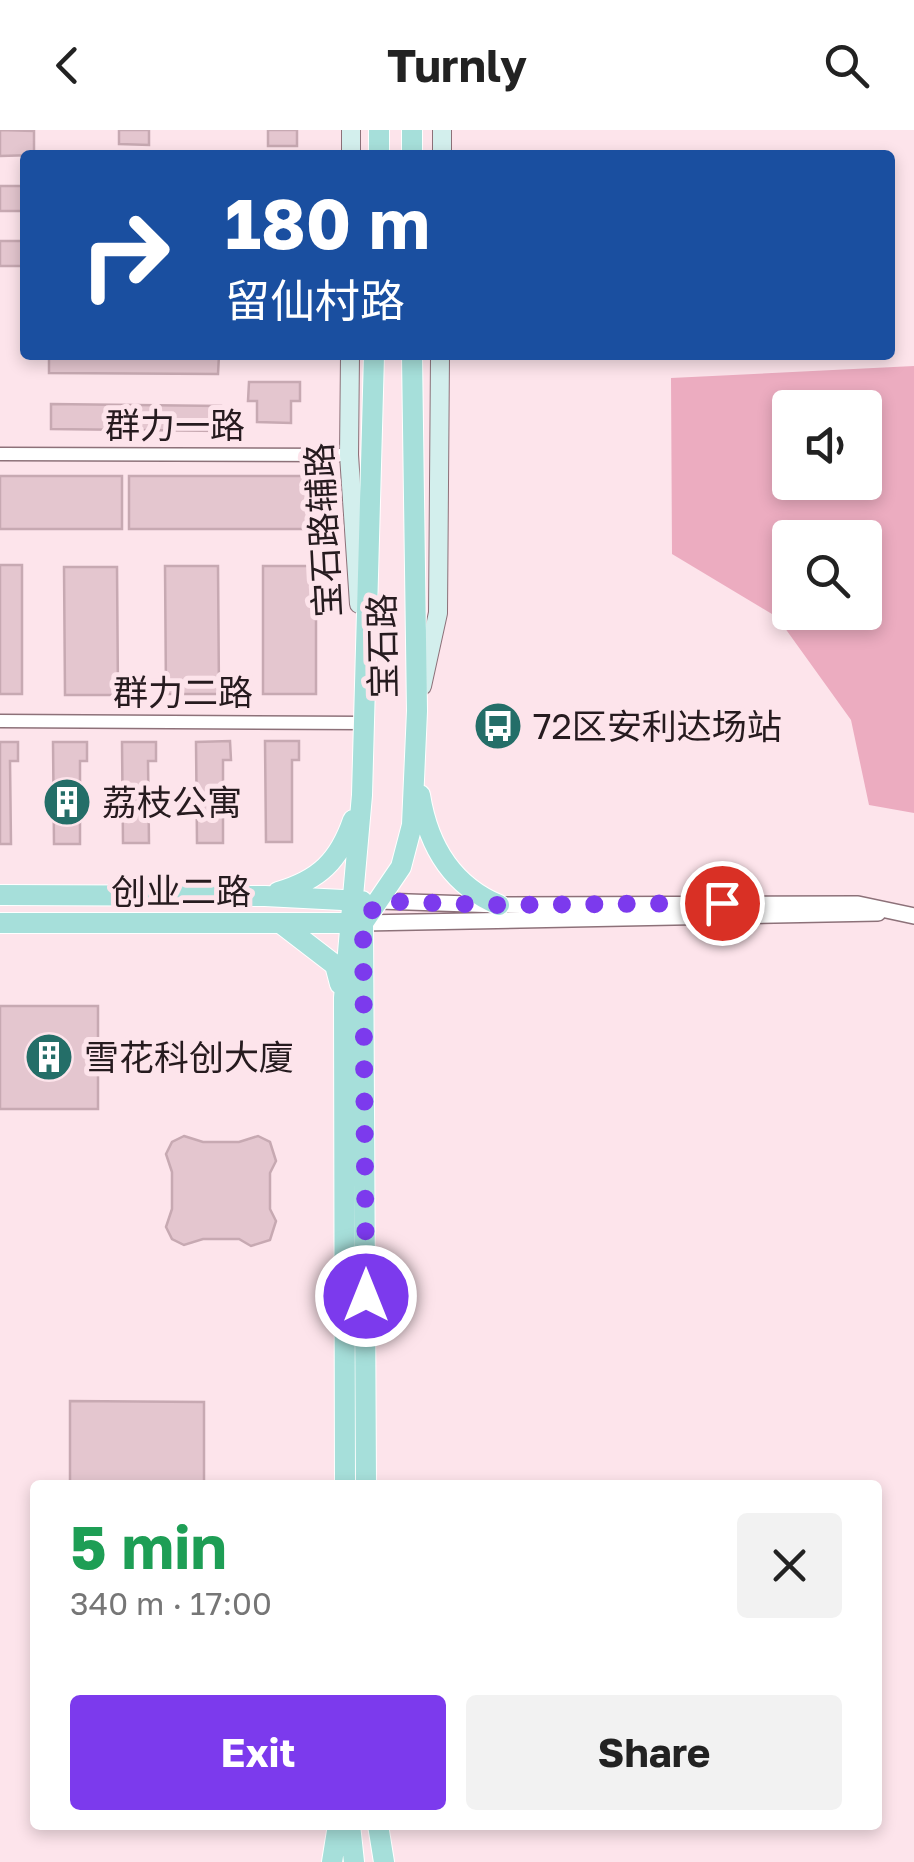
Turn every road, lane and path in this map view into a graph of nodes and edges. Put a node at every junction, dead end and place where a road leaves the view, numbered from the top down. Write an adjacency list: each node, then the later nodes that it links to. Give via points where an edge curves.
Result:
1 (350, 360): 6 (main road, 宝石路辅路)
2 (374, 360): 7 (main road, 宝石路)
3 (412, 360): 8 (main road, 宝石路)
4 (440, 360): 8 (main road, via 438,613)
5 (0, 454): 6 (street, 群力一路)
6 (349, 455): 7 (main road, 宝石路辅路)
7 (366, 700): 10 (main road, 宝石路)
8 (416, 711): 11 (main road, 宝石路)
9 (0, 721): 10 (street, 群力二路)
10 (366, 723): 12 (main road, 宝石路)
11 (416, 765): 16 (main road, 宝石路, via 406,853); 17 (main road, via 427,822 448,869)
12 (362, 795): 14 (main road, 创业二路, via 347,838 325,871); 15 (main road)
13 (0, 894): 14 (main road, 创业二路)
14 (265, 896): 15 (main road, 创业二路)
15 (351, 901): 16 (main road, 创业二路); 21 (main road)
16 (379, 901): 17 (street); 21 (main road, 宝石路)
17 (498, 905): 18 (street, via 858,904)
18 (892, 912): 19 (street); 21 (street)
19 (914, 916)
20 (0, 923): 22 (main road, 创业二路)
21 (356, 923): 22 (main road, 创业二路); 23 (main road); 25 (main road)
22 (282, 924): 23 (main road, via 335,964)
23 (344, 998): 24 (main road)
24 (346, 1480)
25 (366, 1480)
26 (337, 1830): 29 (main road)
27 (351, 1830): 30 (main road)
28 (379, 1830): 31 (main road)
29 (332, 1862)
30 (354, 1862)
31 (384, 1862)

